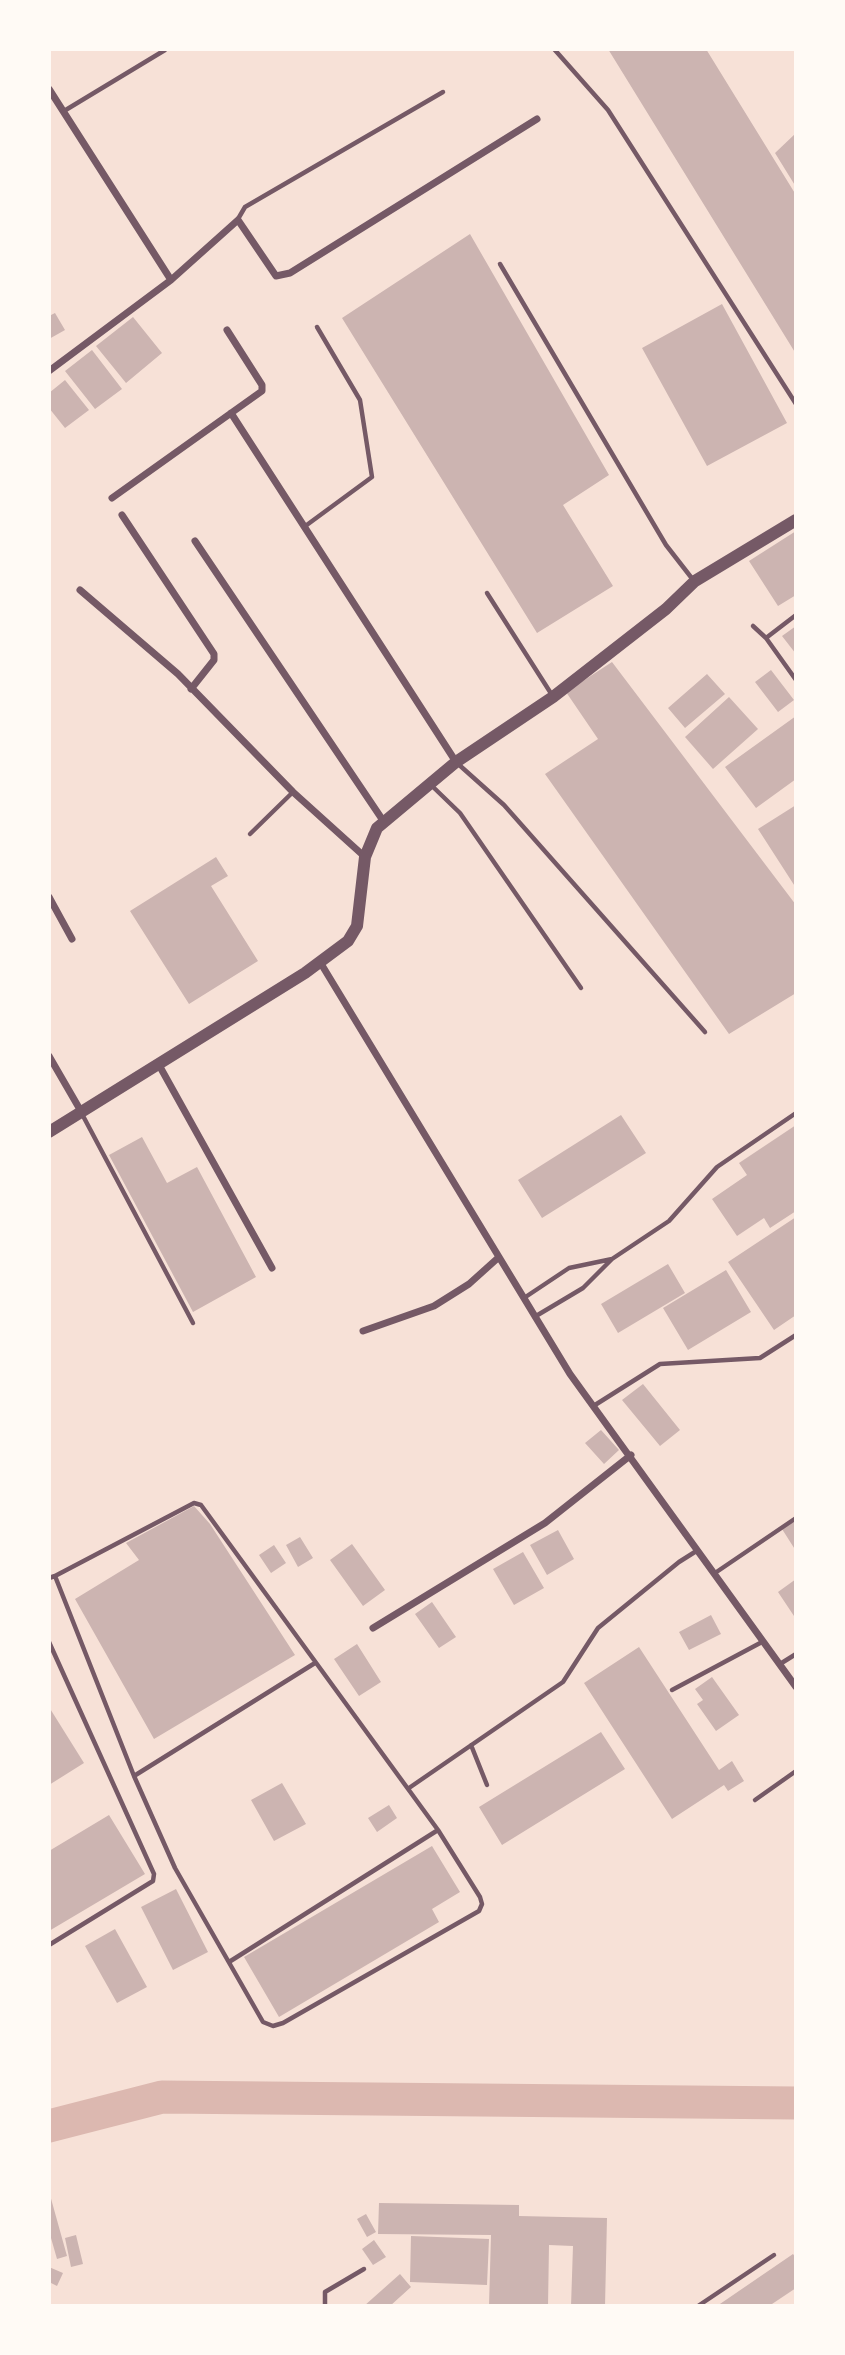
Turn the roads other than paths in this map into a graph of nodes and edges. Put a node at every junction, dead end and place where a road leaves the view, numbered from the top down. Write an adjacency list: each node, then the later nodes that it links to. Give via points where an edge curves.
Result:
1 (554, 49): 13 (lane, via 608,110)
2 (165, 50): 5 (lane)
3 (49, 89): 5 (street)
4 (443, 92): 7 (lane, via 245,207)
5 (64, 111): 9 (street)
6 (537, 119): 7 (street, via 290,273 276,276)
7 (238, 220): 9 (street)
8 (500, 264): 20 (lane, via 666,545)
9 (171, 280): 12 (street)
10 (317, 327): 18 (lane, via 360,400 372,477)
11 (227, 330): 14 (street, via 262,388)
12 (49, 371)
13 (796, 404)
14 (231, 412): 15 (street); 18 (street)
15 (112, 498)
16 (122, 515): 27 (street, via 214,654)
17 (796, 520): 20 (street)
18 (304, 527): 29 (street)
19 (195, 541): 32 (street)
20 (695, 581): 28 (street)
21 (80, 590): 27 (street)
22 (487, 593): 28 (lane)
23 (796, 615): 25 (lane)
24 (753, 626): 25 (lane)
25 (766, 638): 26 (lane)
26 (796, 680)
27 (191, 689): 31 (street)
28 (553, 697): 29 (street)
29 (456, 762): 30 (street); 39 (lane, via 504,805)
30 (430, 784): 32 (street); 38 (lane, via 460,813)
31 (293, 792): 33 (lane); 34 (street)
32 (384, 822): 34 (street)
33 (250, 834)
34 (365, 857): 37 (street, via 357,926 348,941)
35 (49, 897): 36 (street)
36 (72, 939)
37 (320, 962): 41 (street); 45 (street)
38 (581, 988)
39 (705, 1032)
40 (49, 1056): 43 (street)
41 (159, 1065): 43 (street); 47 (street)
42 (796, 1113): 46 (lane, via 717,1167 669,1221)
43 (82, 1114): 44 (street); 50 (lane)
44 (49, 1132)
45 (499, 1257): 48 (street); 51 (street, via 469,1284 434,1306)
46 (612, 1259): 48 (lane, via 569,1268); 49 (lane, via 583,1288)
47 (272, 1268)
48 (524, 1298): 49 (street)
49 (535, 1317): 53 (street)
50 (193, 1323)
51 (363, 1331)
52 (796, 1335): 53 (lane, via 760,1358 660,1364)
53 (595, 1405): 54 (street)
54 (631, 1455): 56 (street); 60 (street, via 545,1523)
55 (796, 1518): 57 (lane)
56 (698, 1550): 57 (street); 68 (lane, via 598,1628 563,1682)
57 (715, 1573): 62 (street)
58 (55, 1576): 59 (lane); 64 (lane, via 198,1503); 70 (lane)
59 (49, 1578)
60 (373, 1628)
61 (49, 1642): 75 (lane, via 155,1874 153,1881)
62 (762, 1642): 65 (street); 67 (lane)
63 (796, 1654): 65 (lane)
64 (315, 1663): 70 (lane); 72 (lane)
65 (780, 1664): 66 (street)
66 (796, 1687)
67 (672, 1690)
68 (471, 1745): 71 (lane); 72 (lane)
69 (796, 1771): 73 (lane)
70 (134, 1776): 76 (lane, via 175,1868)
71 (486, 1785)
72 (408, 1788): 74 (lane)
73 (755, 1800)
74 (439, 1830): 76 (lane); 76 (lane, via 480,1897 479,1911 283,2024 263,2022)
75 (49, 1945)
76 (229, 1962)
77 (774, 2255): 80 (lane)
78 (364, 2269): 79 (lane, via 324,2292)
79 (324, 2306)
80 (698, 2306)

